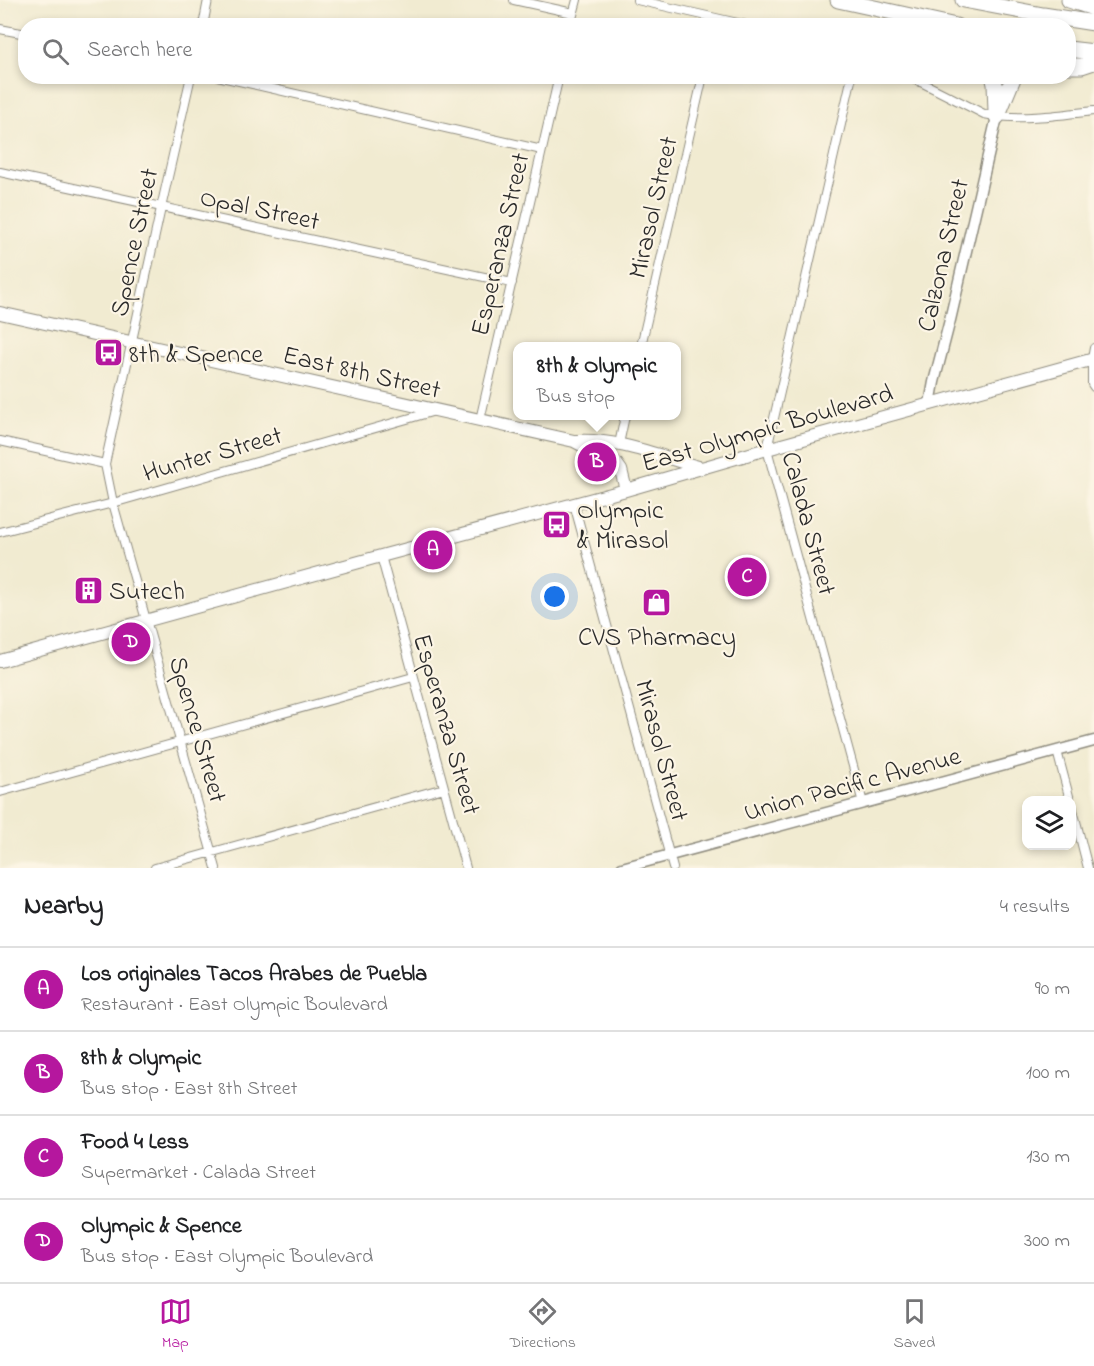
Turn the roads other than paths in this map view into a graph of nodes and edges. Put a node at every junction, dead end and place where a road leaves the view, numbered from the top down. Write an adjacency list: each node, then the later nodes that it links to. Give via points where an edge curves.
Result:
1 (208, 0): 10 (street)
2 (514, 0): 9 (street)
3 (577, 0): 9 (street)
4 (637, 0): 12 (street)
5 (838, 0): 13 (highway)
6 (963, 0): 14 (highway)
7 (1069, 0): 8 (highway)
8 (1094, 8)
9 (573, 13): 11 (street)
10 (205, 18)
11 (572, 18)
12 (702, 18)
13 (902, 18)
14 (1060, 18)
15 (1076, 20): 16 (highway)
16 (1094, 23)
17 (0, 29): 18 (street)
18 (18, 32)
19 (1076, 50): 20 (highway)
20 (1094, 52)
21 (1094, 62): 22 (highway)
22 (1076, 66)
23 (189, 84): 35 (street, Spence Street)
24 (252, 84): 33 (street)
25 (557, 84): 33 (street, Esperanza Street)
26 (701, 84): 39 (street, Mirasol Street)
27 (850, 84): 49 (street, Calada Street)
28 (925, 84): 32 (street)
29 (995, 84): 32 (highway)
30 (1010, 84): 32 (highway)
31 (1094, 111): 32 (street)
32 (996, 117): 42 (street, Calzona Street)
33 (542, 150): 36 (street, Esperanza Street)
34 (0, 172): 35 (street, Opal Street)
35 (161, 208): 36 (street, Opal Street); 38 (street, Spence Street)
36 (512, 283): 44 (street, Esperanza Street)
37 (0, 313): 38 (main road, East 8th Street)
38 (132, 342): 43 (main road, East 8th Street); 50 (street, Spence Street)
39 (642, 342)
40 (1093, 355): 41 (street); 42 (main road, East Olympic Boulevard)
41 (1094, 387)
42 (930, 404): 49 (main road, East Olympic Boulevard)
43 (435, 411): 44 (main road, East 8th Street); 53 (street, Hunter Street)
44 (480, 420): 47 (main road, East 8th Street)
45 (624, 420): 48 (street)
46 (0, 441): 50 (street)
47 (574, 441): 48 (main road, East 8th Street); 52 (main road, East 8th Street, via 616,463)
48 (619, 444): 51 (main road, East 8th Street)
49 (767, 449): 51 (main road, East Olympic Boulevard); 66 (street, Calada Street)
50 (105, 464): 53 (street, Spence Street)
51 (702, 468): 52 (main road, East Olympic Boulevard)
52 (626, 490): 54 (main road, East Olympic Boulevard)
53 (113, 503): 55 (street, Hunter Street); 57 (street, Spence Street)
54 (574, 504): 56 (main road, East Olympic Boulevard); 69 (street, Mirasol Street)
55 (0, 532)
56 (381, 556): 57 (main road, East Olympic Boulevard); 59 (street, Esperanza Street)
57 (147, 621): 58 (main road, East Olympic Boulevard); 61 (street, Spence Street)
58 (0, 661)
59 (414, 677): 61 (street); 63 (street, Esperanza Street)
60 (1094, 741): 62 (street, Union Pacific Avenue)
61 (181, 742): 64 (street); 68 (street, Spence Street)
62 (1057, 751): 65 (street); 66 (street, Union Pacific Avenue)
63 (444, 788): 68 (street); 72 (street, Esperanza Street)
64 (0, 792)
65 (1069, 796)
66 (863, 803): 69 (street, Union Pacific Avenue)
67 (1076, 824): 75 (street)
68 (212, 852): 70 (street); 71 (street, Spence Street)
69 (670, 855): 73 (street, Union Pacific Avenue); 74 (street, Mirasol Street)
70 (155, 868)
71 (216, 868)
72 (465, 868)
73 (622, 868)
74 (674, 868)
75 (1088, 868)

